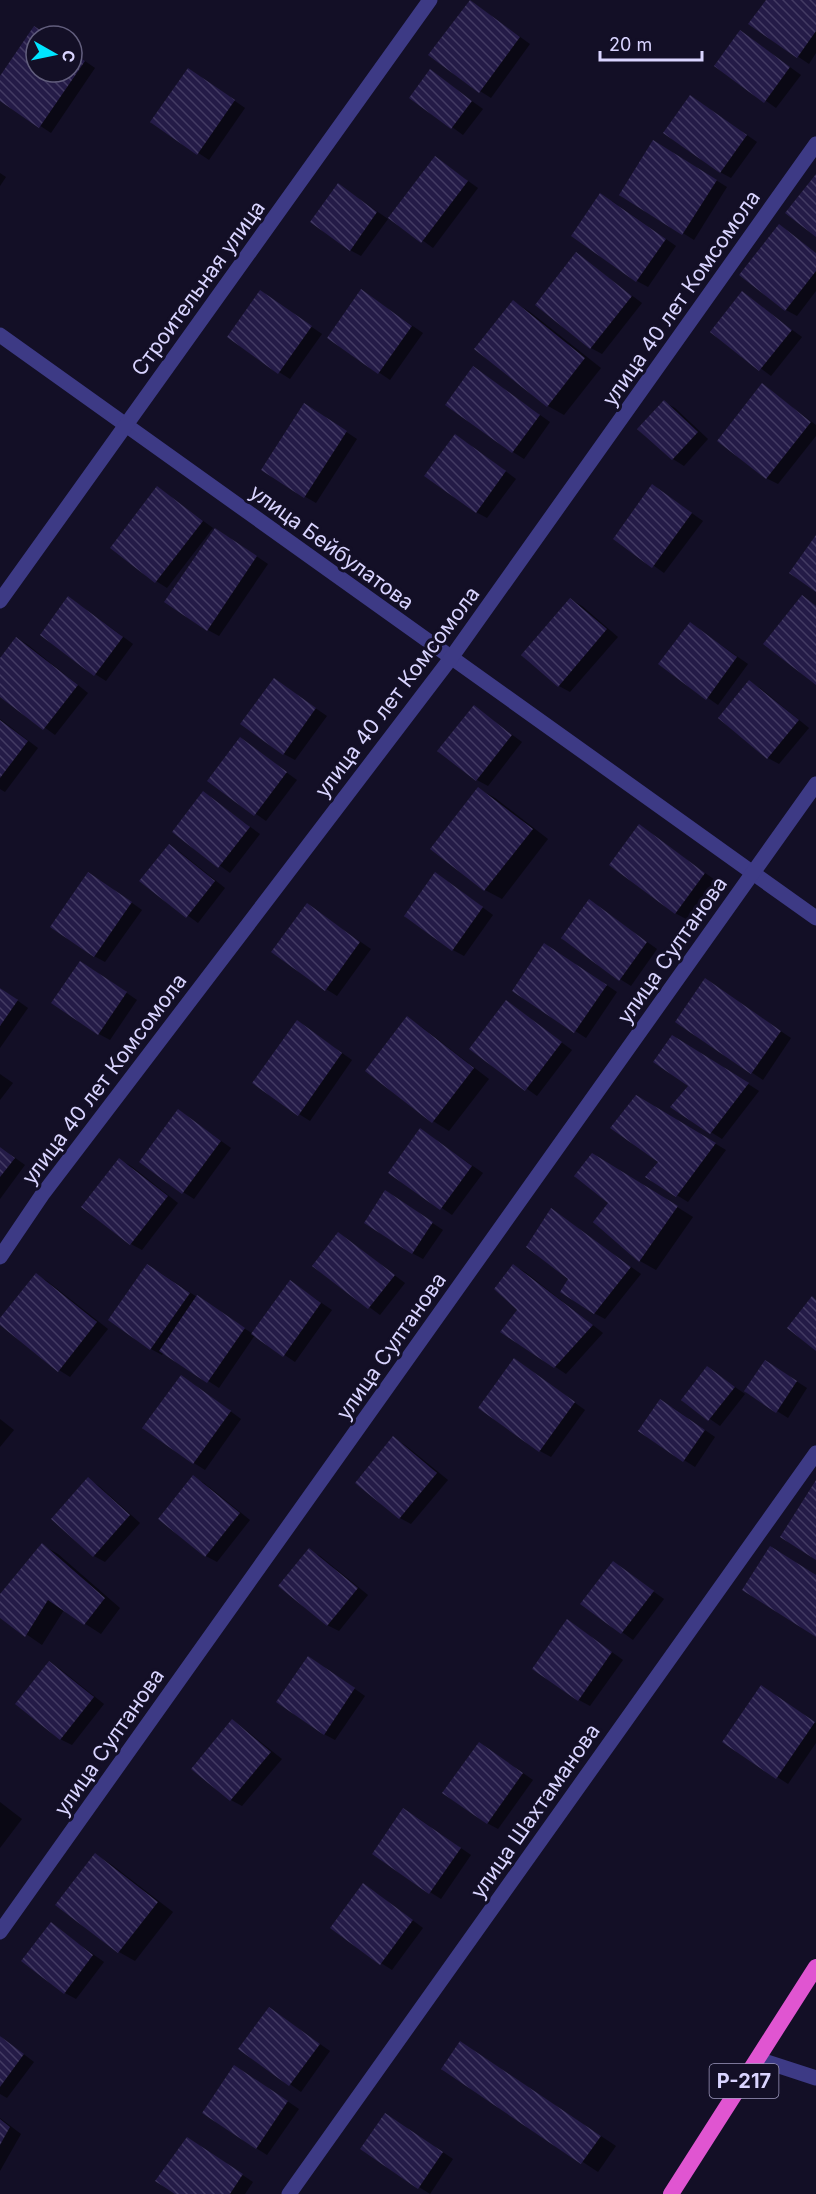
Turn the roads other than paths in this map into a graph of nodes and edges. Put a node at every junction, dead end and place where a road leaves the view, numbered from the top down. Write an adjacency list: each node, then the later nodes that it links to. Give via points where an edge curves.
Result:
1 (430, 0): 4 (street, Строительная улица)
2 (816, 144): 6 (street, улица 40 лет Комсомола)
3 (0, 334): 4 (street, улица Бейбулатова)
4 (126, 425): 5 (street, Строительная улица); 6 (street, улица Бейбулатова)
5 (0, 601)
6 (452, 658): 8 (street, улица Бейбулатова); 10 (street, улица 40 лет Комсомола, via 49,1186)
7 (816, 784): 8 (street, улица Султанова)
8 (753, 873): 9 (street, улица Бейбулатова); 12 (street, улица Султанова)
9 (816, 918)
10 (0, 1257)
11 (816, 1453): 16 (street, улица Шахтаманова)
12 (0, 1932)
13 (816, 1967): 14 (highway, Р-217)
14 (758, 2059): 15 (street); 17 (highway, Р-217)
15 (816, 2078)
16 (289, 2194)
17 (671, 2194)

